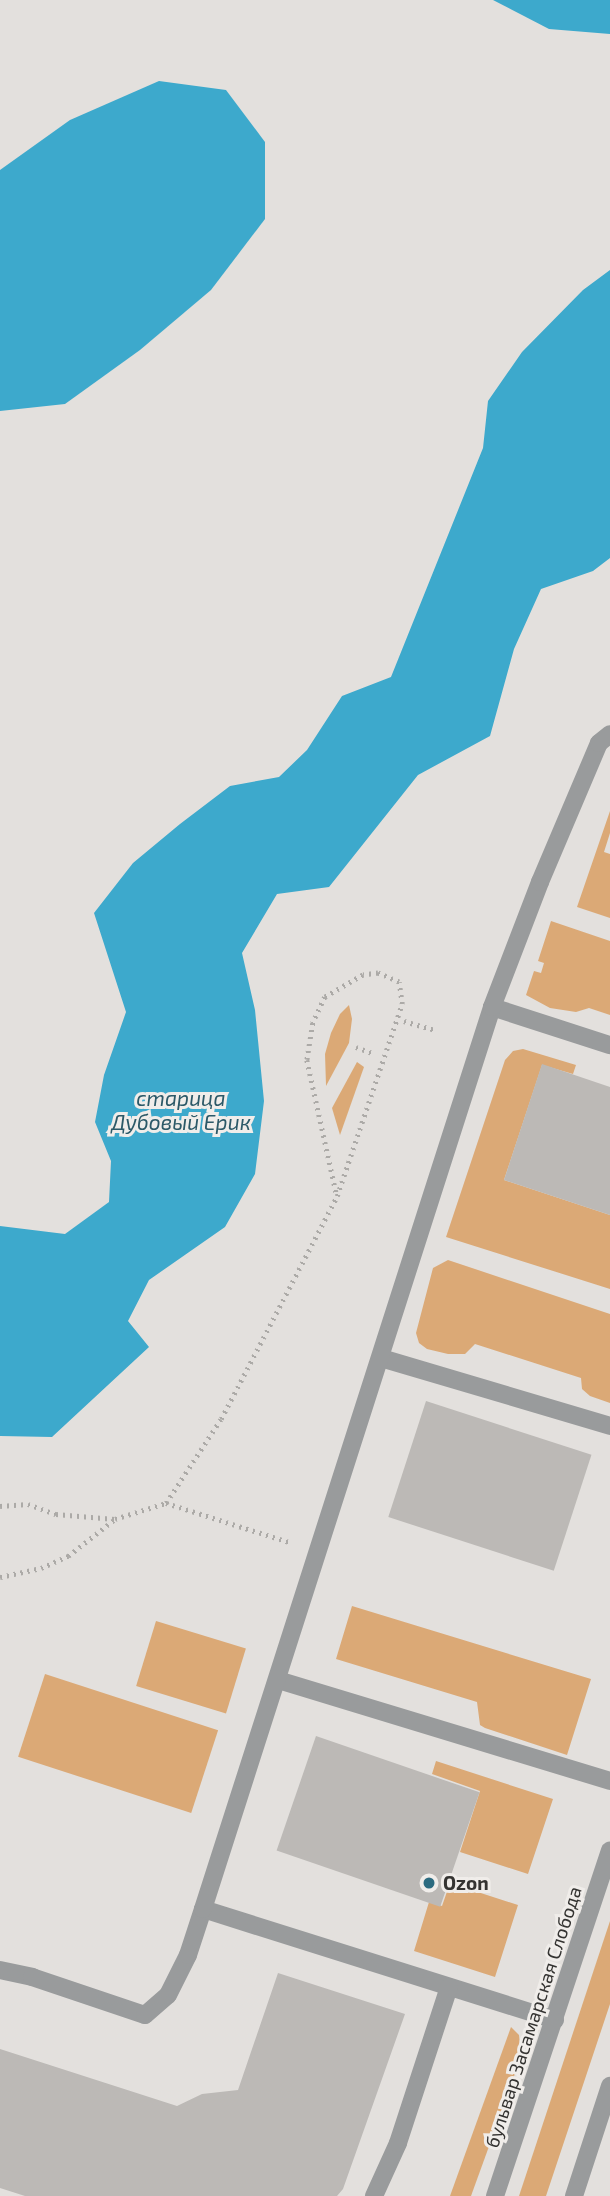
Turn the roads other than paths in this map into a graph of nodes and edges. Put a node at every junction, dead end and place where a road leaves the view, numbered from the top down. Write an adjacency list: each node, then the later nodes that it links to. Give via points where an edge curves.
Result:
1 (610, 734): 2 (street, via 599,743)
2 (492, 1007): 3 (street); 4 (street)
3 (610, 1045)
4 (381, 1358): 5 (street); 6 (street)
5 (610, 1426)
6 (278, 1680): 7 (street); 9 (street)
7 (610, 1781)
8 (610, 1851): 12 (street, бульвар Засамарская Слобода)
9 (203, 1909): 10 (street, via 168,1996 145,2015); 11 (street)
10 (0, 1970)
11 (449, 1987): 12 (street); 14 (street, via 398,2143)
12 (555, 2020): 15 (street, бульвар Засамарская Слобода)
13 (610, 2086): 16 (street)
14 (374, 2196)
15 (495, 2196)
16 (574, 2196)

